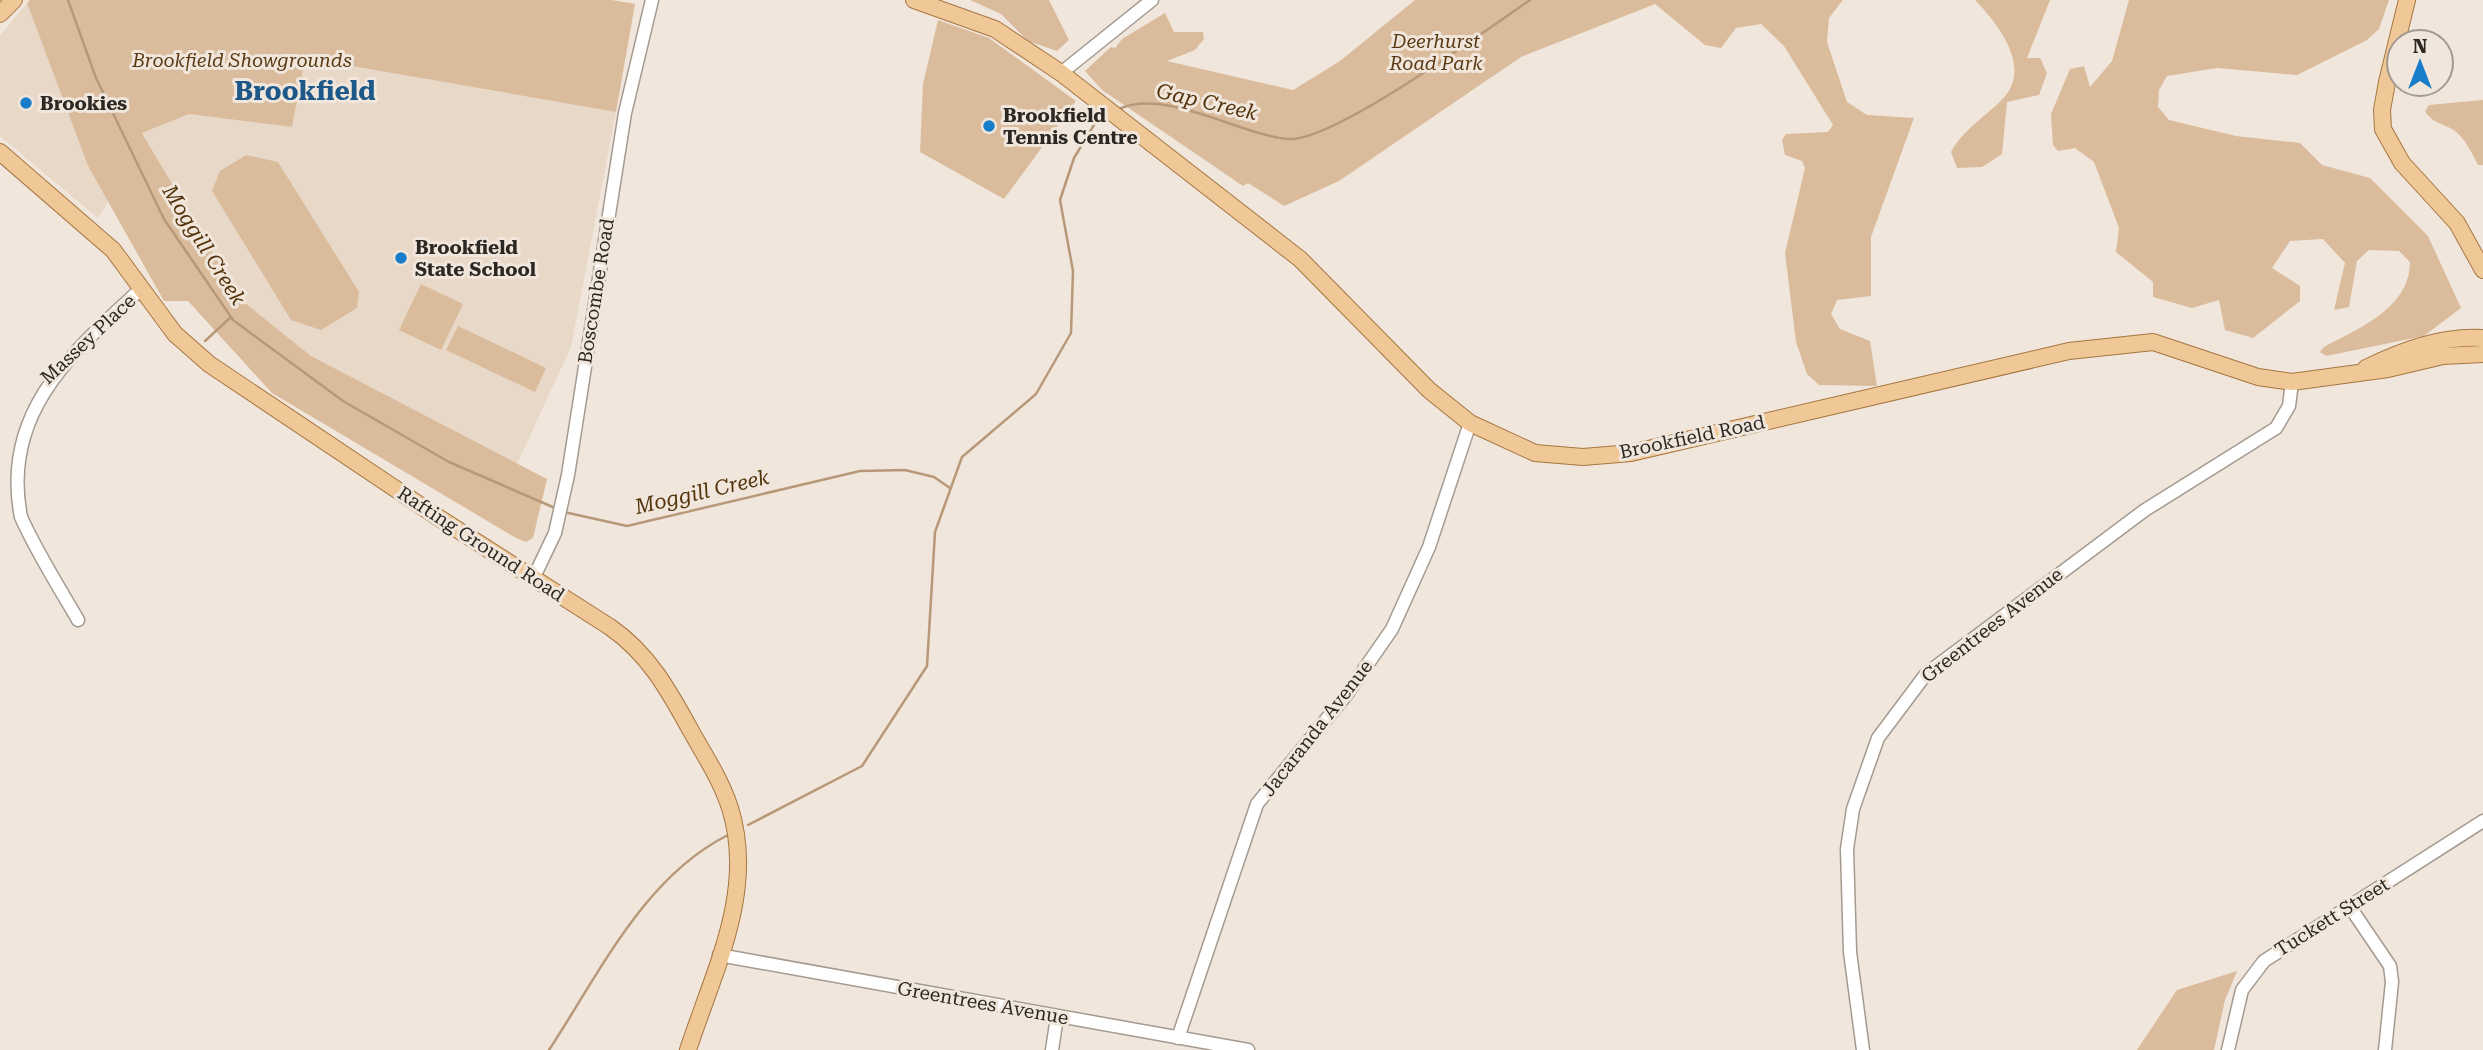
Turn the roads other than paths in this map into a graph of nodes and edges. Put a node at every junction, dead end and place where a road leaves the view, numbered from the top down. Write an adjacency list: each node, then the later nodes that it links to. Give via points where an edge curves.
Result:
1 (14, 0): 6 (main road)
2 (652, 0): 16 (street, Boscombe Road, via 625,113 563,496 555,533)
3 (914, 0): 7 (main road, Brookfield Road, via 995,29)
4 (1152, 0): 7 (street)
5 (2407, 0): 9 (main road, via 2387,82 2383,129 2402,163 2457,223)
6 (0, 14)
7 (1061, 73): 15 (main road, Brookfield Road, via 1300,259 1429,390)
8 (0, 152): 10 (main road, Rafting Ground Road, via 113,250)
9 (2483, 270)
10 (142, 288): 16 (main road, Rafting Ground Road, via 175,334 209,364); 17 (street, Massey Place, via 43,379 15,426 11,476 21,517)
11 (2483, 338): 13 (main road, Brookfield Road, via 2459,338 2411,349)
12 (2483, 354): 13 (main road, Brookfield Road, via 2443,356)
13 (2358, 372): 14 (main road, Brookfield Road)
14 (2292, 382): 15 (main road, Brookfield Road, via 2258,377 2153,342 2068,351 1630,453 1583,457 1535,453); 27 (street, Greentrees Avenue, via 2289,407 2276,428 2144,510 1926,674 1878,738 1853,809 1847,849 1850,952)
15 (1470, 423): 22 (street, Jacaranda Avenue, via 1429,547 1392,629 1347,694 1257,804)
16 (533, 579): 20 (main road, Rafting Ground Road, via 628,639 648,661 667,685 729,805 740,862 737,900)
17 (78, 620)
18 (2483, 821): 19 (street, Tuckett Street)
19 (2350, 907): 23 (street, via 2390,966); 28 (street, Tuckett Street, via 2264,961 2242,990)
20 (719, 956): 21 (street, Greentrees Avenue); 24 (main road, Rafting Ground Road)
21 (1057, 1017): 22 (street, Greentrees Avenue); 25 (street)
22 (1178, 1038): 26 (street, Greentrees Avenue)
23 (2384, 1049)
24 (688, 1050)
25 (1052, 1050)
26 (1248, 1050)
27 (1863, 1050)
28 (2228, 1050)

